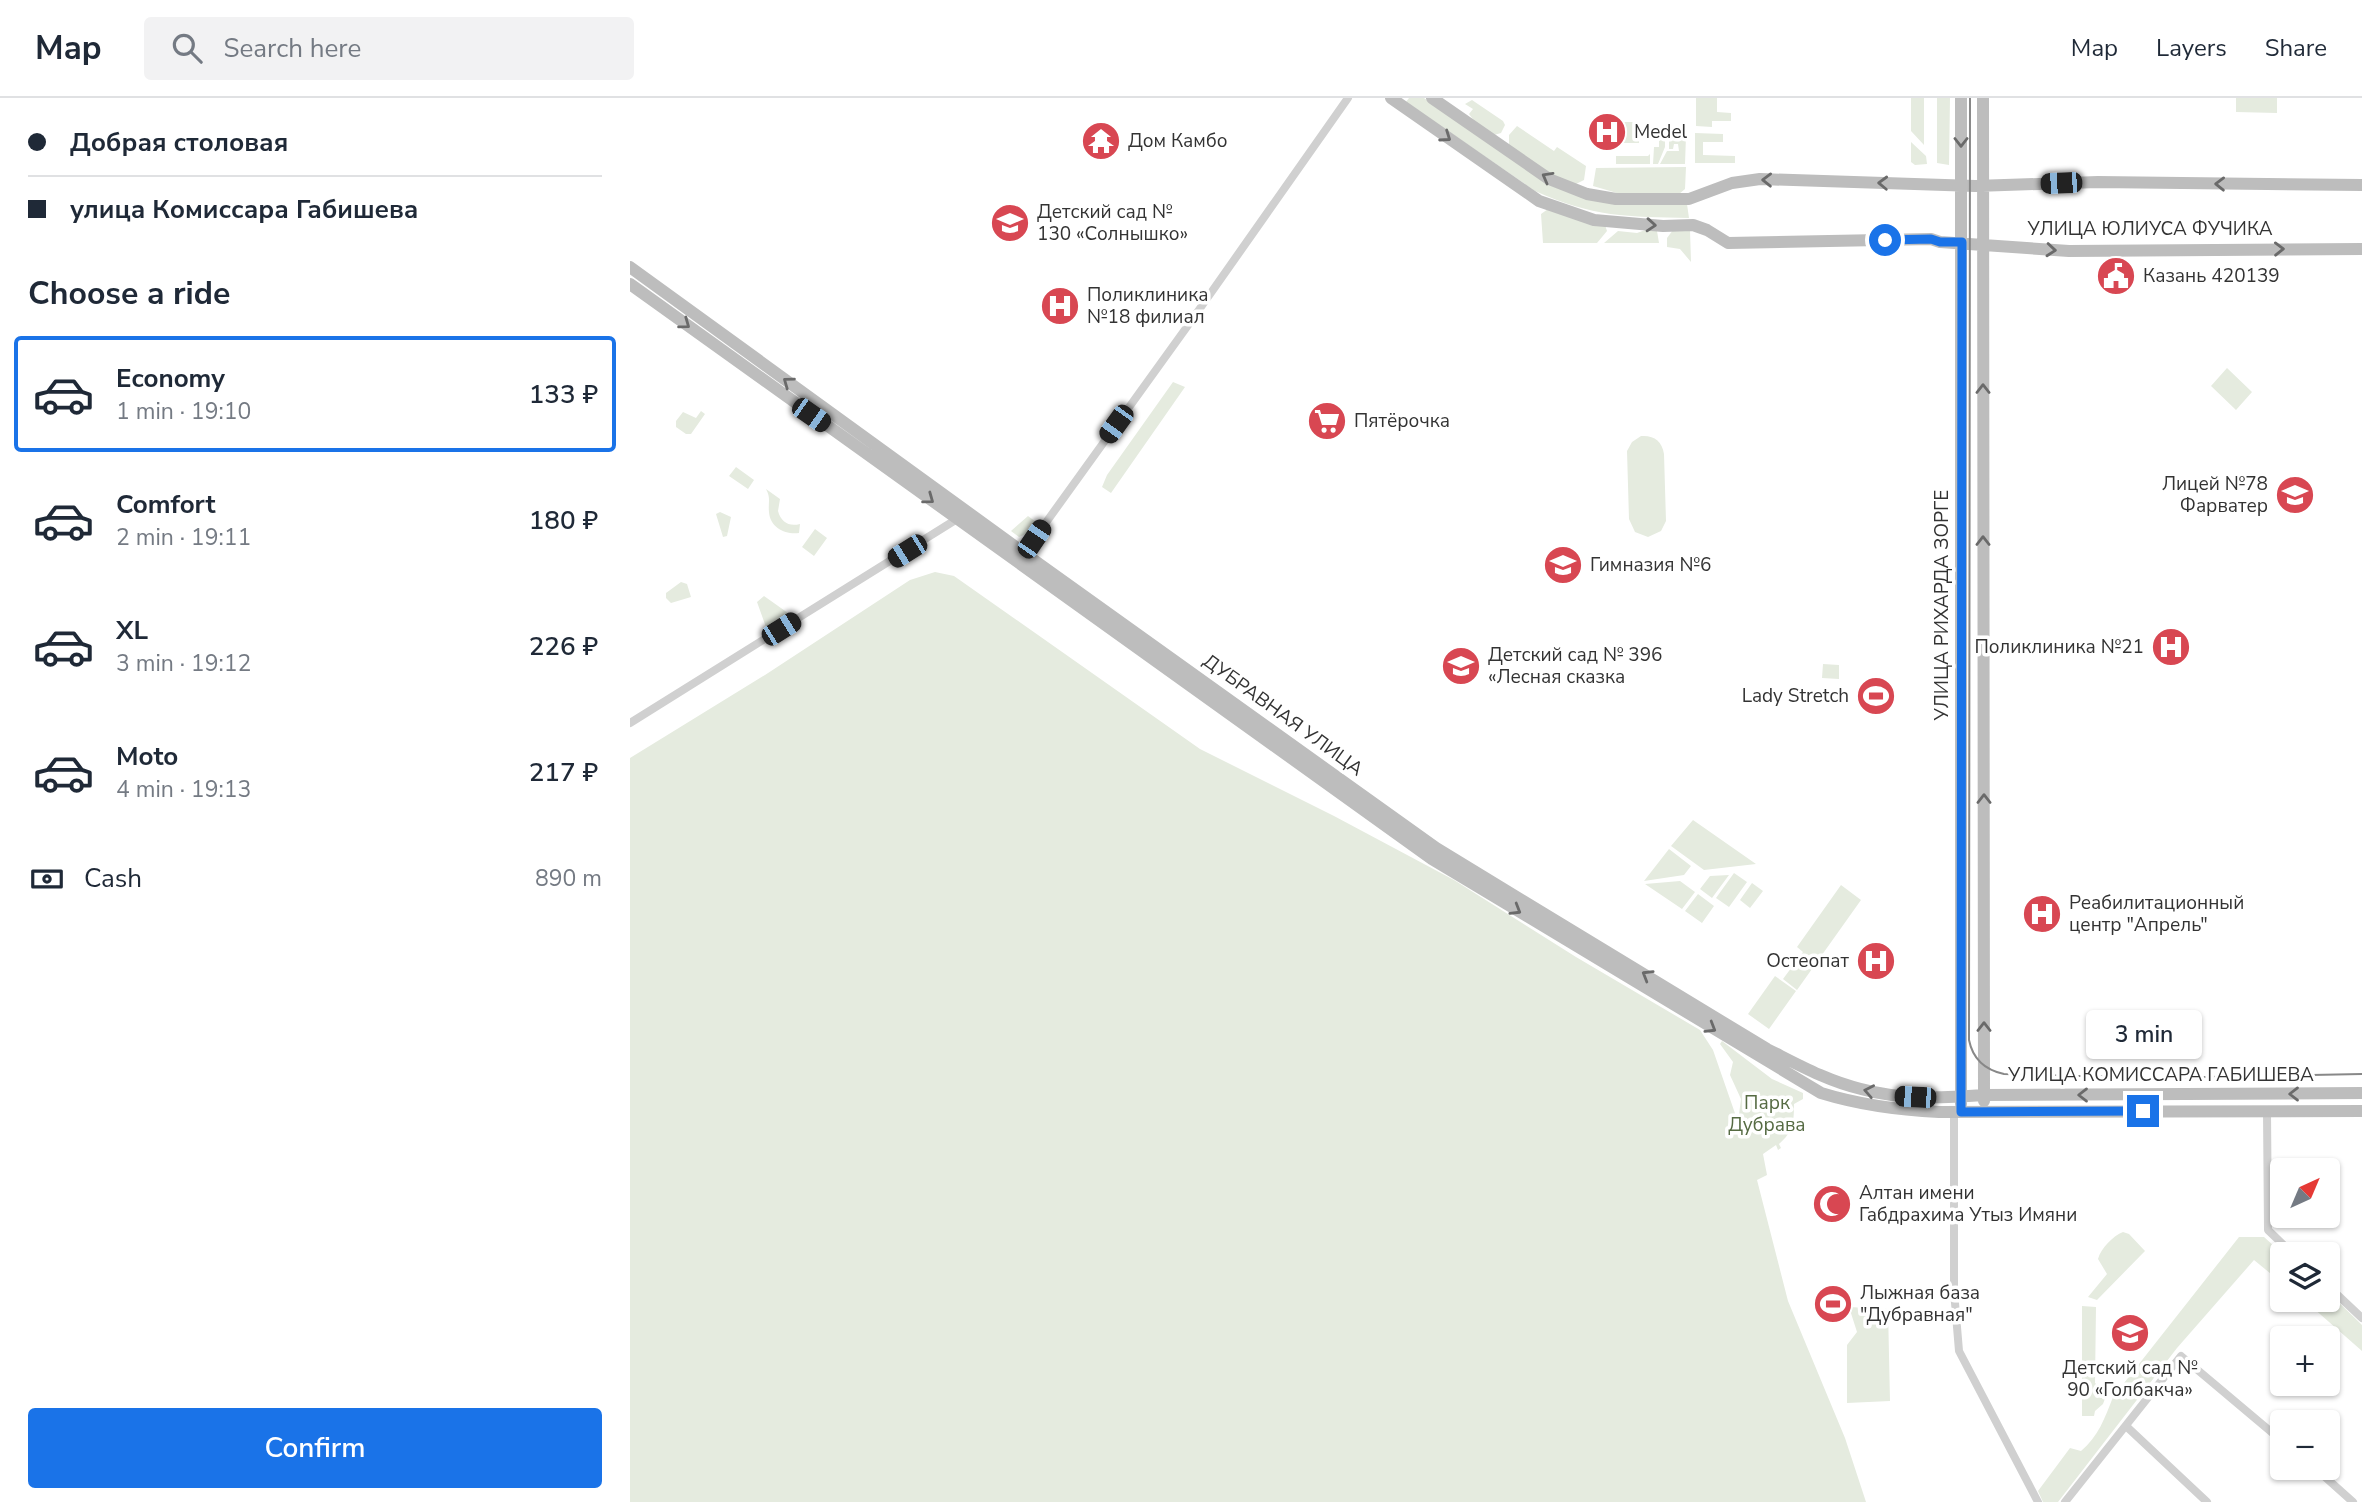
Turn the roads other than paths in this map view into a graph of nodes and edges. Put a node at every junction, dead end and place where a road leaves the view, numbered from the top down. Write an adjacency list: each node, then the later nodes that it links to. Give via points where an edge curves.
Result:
1 (1348, 98): 16 (street)
2 (1391, 98): 9 (street, УЛИЦА ЮЛИУСА ФУЧИКА, one-way to 9, via 1539,201 1594,220 1693,225 1728,243)
3 (1432, 98): 6 (street, one-way to 3, via 1759,179 1732,183 1689,200 1616,200 1549,179)
4 (1961, 98): 6 (street, УЛИЦА РИХАРДА ЗОРГЕ, one-way to 6)
5 (1983, 98): 7 (street)
6 (1960, 185): 7 (street); 9 (street, УЛИЦА РИХАРДА ЗОРГЕ)
7 (1983, 186): 8 (street, one-way to 7, via 2098,182); 10 (street)
8 (2362, 186)
9 (1962, 242): 10 (street, УЛИЦА ЮЛИУСА ФУЧИКА); 20 (street, УЛИЦА РИХАРДА ЗОРГЕ)
10 (1983, 245): 11 (street, УЛИЦА ЮЛИУСА ФУЧИКА, one-way to 11, via 2069,251); 19 (street, one-way to 10)
11 (2362, 249)
12 (630, 267): 14 (street, ДУБРАВНАЯ УЛИЦА, one-way to 12)
13 (630, 284): 14 (street, ДУБРАВНАЯ УЛИЦА, one-way to 14)
14 (894, 467): 15 (street, ДУБРАВНАЯ УЛИЦА, one-way to 15); 16 (street, ДУБРАВНАЯ УЛИЦА)
15 (957, 520): 16 (street, ДУБРАВНАЯ УЛИЦА); 17 (street)
16 (1021, 558): 20 (street, ДУБРАВНАЯ УЛИЦА, one-way to 16, via 1861,1090 1766,1049 1436,848); 23 (street, ДУБРАВНАЯ УЛИЦА, one-way to 23, via 1432,859 1784,1072 1821,1093 1849,1101 1891,1109)
17 (630, 723)
18 (2362, 1093): 19 (street, УЛИЦА КОМИССАРА ГАБИШЕВА, one-way to 19)
19 (1984, 1095): 20 (street, УЛИЦА КОМИССАРА ГАБИШЕВА); 21 (street)
20 (1961, 1097): 23 (street, УЛИЦА РИХАРДА ЗОРГЕ)
21 (1984, 1111): 23 (street, УЛИЦА КОМИССАРА ГАБИШЕВА); 24 (street, УЛИЦА КОМИССАРА ГАБИШЕВА)
22 (2362, 1111): 24 (street, УЛИЦА КОМИССАРА ГАБИШЕВА)
23 (1958, 1112): 31 (street, via 1954,1291 1959,1351)
24 (2267, 1112): 25 (street, via 2268,1230)
25 (2280, 1242)
26 (2340, 1297): 27 (street)
27 (2362, 1318)
28 (2126, 1426): 29 (street, via 2181,1356); 32 (street); 33 (street)
29 (2270, 1431)
30 (2328, 1480): 34 (street)
31 (2038, 1502)
32 (2065, 1502)
33 (2207, 1502)
34 (2353, 1502)

